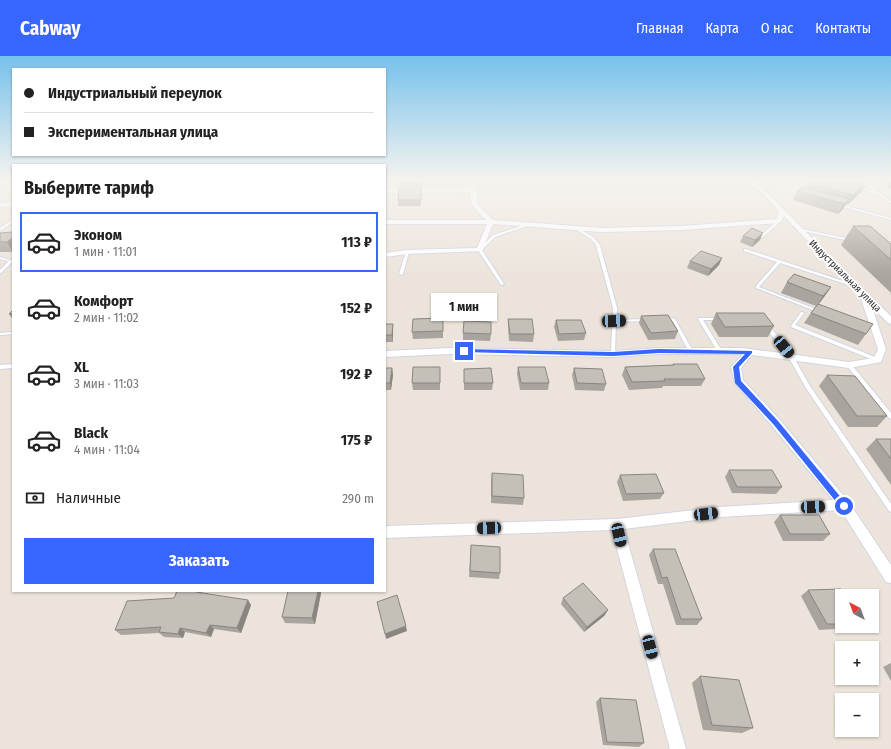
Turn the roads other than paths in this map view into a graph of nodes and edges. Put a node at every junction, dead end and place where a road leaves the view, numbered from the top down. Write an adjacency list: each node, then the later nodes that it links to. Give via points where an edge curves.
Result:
1 (482, 212): 9 (street)
2 (782, 212): 7 (street)
3 (783, 212): 12 (street, Индустриальная улица)
4 (867, 212): 5 (lane)
5 (891, 219)
6 (12, 221): 13 (lane)
7 (779, 221): 11 (street, via 673,228); 14 (lane)
8 (386, 222): 9 (street)
9 (491, 222): 10 (street); 16 (street)
10 (528, 225): 11 (street); 16 (lane, via 494,236)
11 (576, 228): 32 (lane, via 598,245 615,308)
12 (798, 229): 15 (lane); 25 (street, Индустриальная улица)
13 (0, 230)
14 (761, 237)
15 (856, 241)
16 (480, 250): 18 (street); 24 (lane)
17 (745, 250): 21 (lane)
18 (407, 252): 19 (street); 23 (lane)
19 (386, 255)
20 (0, 258): 22 (lane, via 11,261)
21 (780, 261): 25 (lane); 27 (lane, via 757,288)
22 (0, 272)
23 (401, 274)
24 (502, 284)
25 (853, 284): 26 (street, Индустриальная улица)
26 (864, 295): 33 (street, Индустриальная улица); 43 (street, via 873,332 882,349)
27 (824, 313)
28 (802, 314): 43 (lane, via 793,326)
29 (723, 319): 38 (lane, via 700,319)
30 (651, 320): 32 (lane)
31 (658, 320): 37 (lane, via 672,319)
32 (614, 321): 41 (lane)
33 (891, 321)
34 (765, 324): 42 (lane)
35 (0, 334): 36 (lane)
36 (12, 334)
37 (691, 351): 38 (street); 41 (street)
38 (720, 351): 39 (street)
39 (750, 352): 42 (street); 48 (street, via 736,367 738,381)
40 (386, 354): 41 (street, via 449,351)
41 (613, 354)
42 (791, 357): 44 (street); 49 (lane, via 808,387)
43 (878, 360): 44 (street)
44 (849, 365): 47 (lane)
45 (12, 366): 46 (lane)
46 (0, 367)
47 (891, 417)
48 (844, 506): 50 (street, via 720,512); 52 (street)
49 (891, 508)
50 (617, 524): 51 (street); 53 (street)
51 (386, 532)
52 (891, 577)
53 (678, 749)

